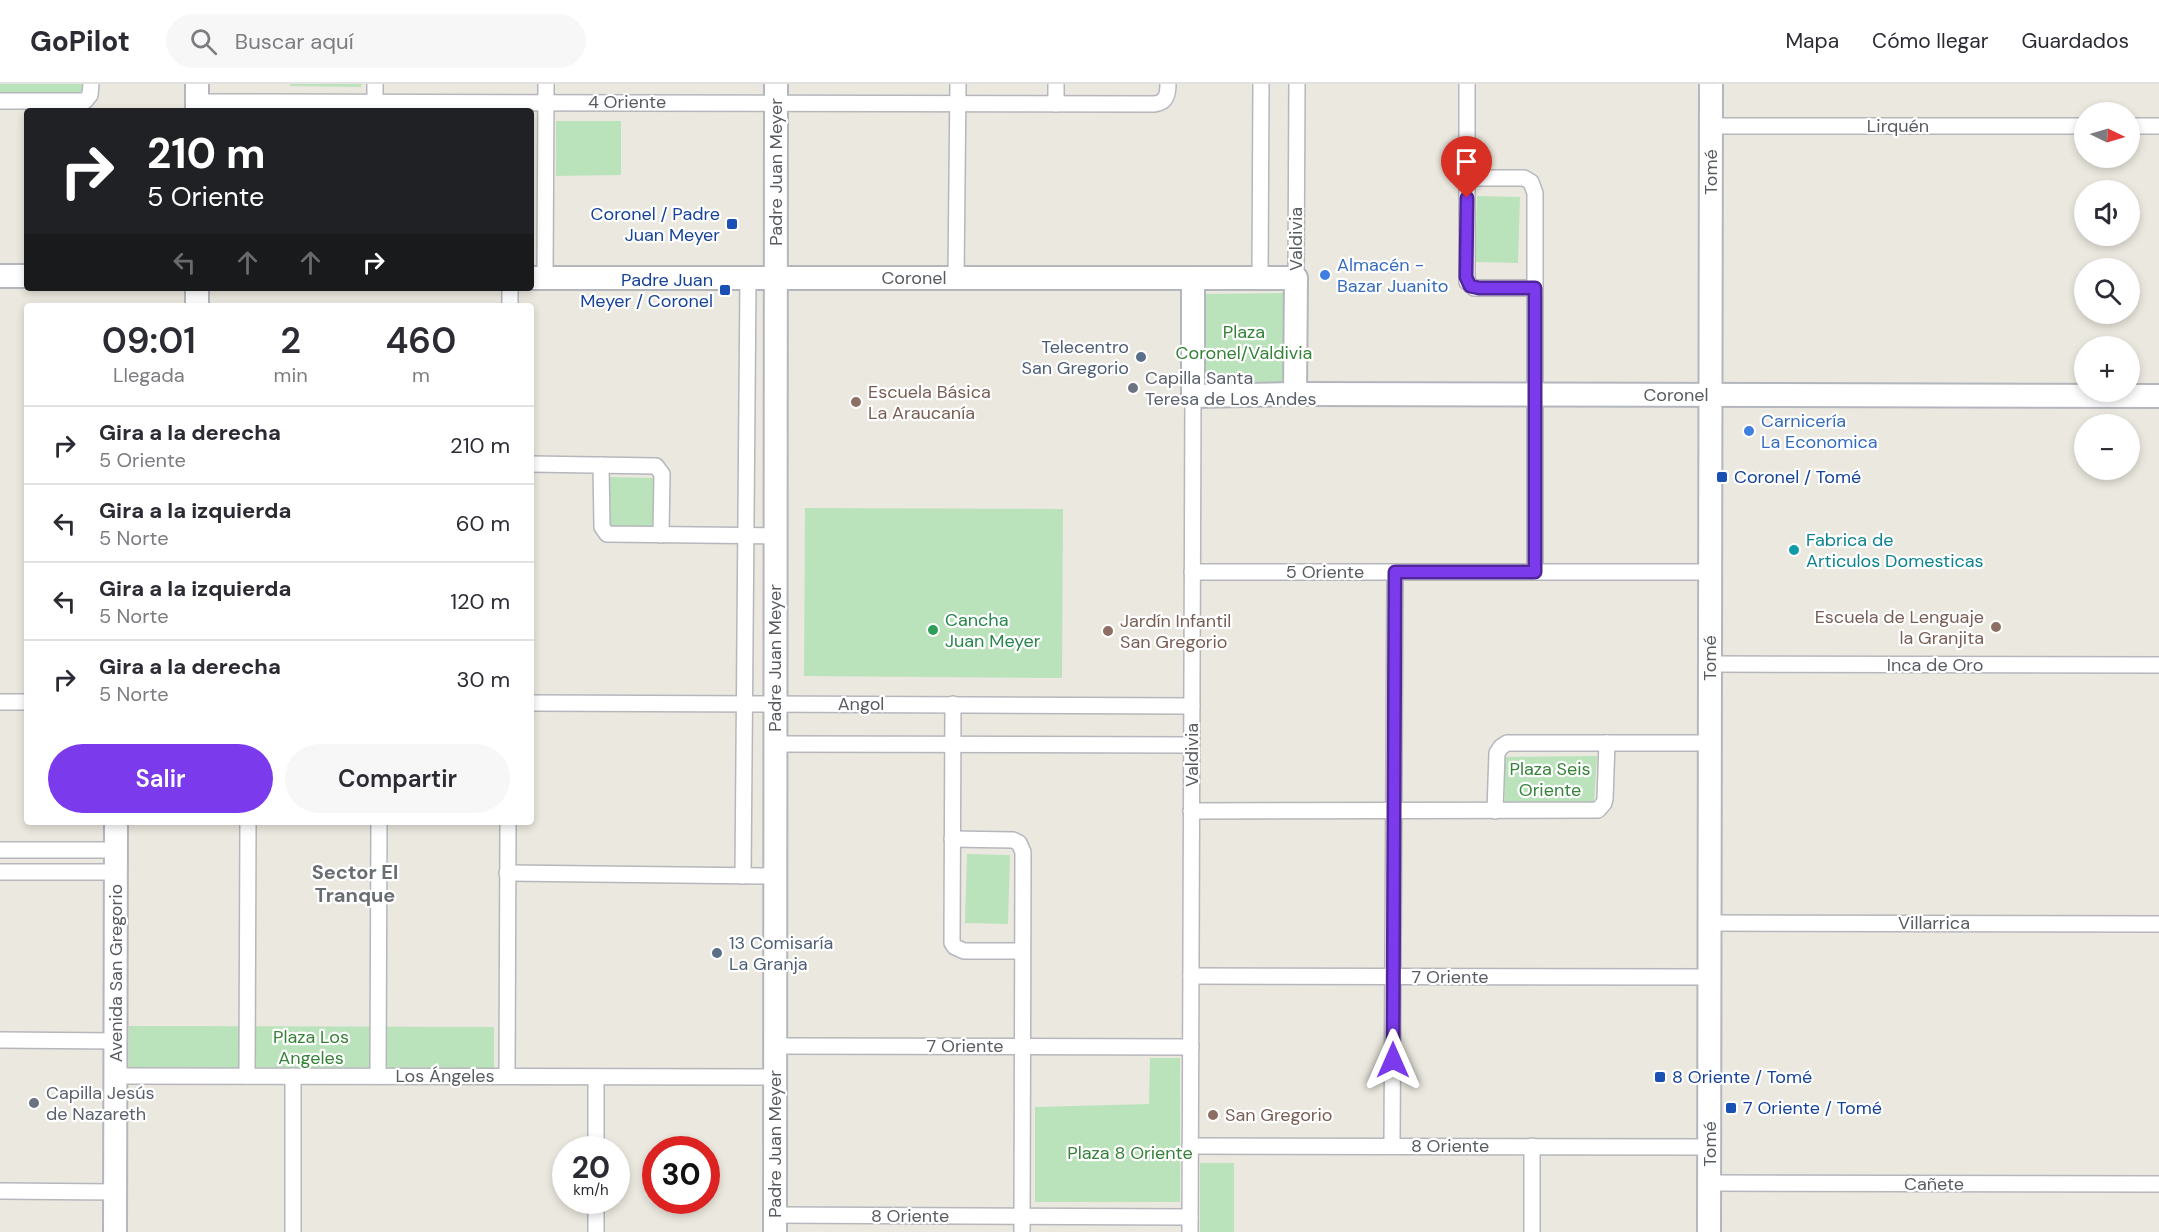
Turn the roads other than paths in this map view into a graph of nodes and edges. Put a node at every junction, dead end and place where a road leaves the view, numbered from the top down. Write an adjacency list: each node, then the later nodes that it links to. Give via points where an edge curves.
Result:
1 (375, 84): 17 (street)
2 (546, 84): 14 (street)
3 (958, 84): 15 (street)
4 (1056, 84): 16 (street)
5 (1168, 84): 16 (street, 4 Oriente, via 1167,97 1158,104)
6 (1261, 84): 29 (street, Valdivia)
7 (1297, 84): 30 (street, Valdivia)
8 (1467, 84): 22 (street)
9 (1711, 84): 18 (street, Tomé)
10 (90, 91): 13 (street, via 81,101)
11 (776, 93): 14 (street, 4 Oriente); 15 (street, 4 Oriente); 27 (street, Padre Juan Meyer)
12 (197, 99): 17 (street, 4 Oriente)
13 (0, 101)
14 (545, 102): 17 (street, 4 Oriente); 25 (street)
15 (958, 103): 16 (street, 4 Oriente); 28 (street)
16 (1056, 104)
17 (375, 107)
18 (1711, 126): 19 (street, Lirquén); 35 (street, Tomé)
19 (2074, 126)
20 (2140, 126): 21 (street)
21 (2159, 126)
22 (1467, 178): 32 (street, via 1524,178 1531,182); 32 (street, via 1467,282 1474,288)
23 (0, 276): 24 (street)
24 (24, 276)
25 (538, 278): 26 (street, Coronel)
26 (748, 278): 27 (street, Coronel); 41 (street, Padre Juan Meyer)
27 (776, 278): 28 (street, Coronel); 42 (street, Padre Juan Meyer)
28 (956, 278): 31 (street, Coronel)
29 (1260, 278): 30 (street, Coronel); 31 (street, Coronel)
30 (1296, 278): 33 (street, Valdivia)
31 (1193, 279): 36 (street, Valdivia)
32 (1535, 288): 34 (street)
33 (1295, 394): 34 (street, Coronel); 36 (street, Coronel)
34 (1535, 395): 35 (street, Coronel); 45 (street)
35 (1711, 395): 37 (street, Coronel); 46 (street, Tomé)
36 (1193, 396): 43 (street, Valdivia)
37 (2159, 396)
38 (534, 464): 39 (street)
39 (601, 465): 40 (street, via 604,532); 40 (street, via 659,468)
40 (662, 535): 41 (street)
41 (746, 536): 42 (street); 52 (street, Padre Juan Meyer)
42 (775, 536): 53 (street, Padre Juan Meyer)
43 (1192, 572): 44 (street, 5 Oriente); 55 (street, Valdivia)
44 (1395, 572): 45 (street, 5 Oriente); 63 (street)
45 (1535, 572): 46 (street, 5 Oriente)
46 (1711, 572): 47 (street, Tomé)
47 (1710, 664): 48 (street, Inca de Oro); 57 (street, Tomé)
48 (2159, 665)
49 (0, 702): 50 (street)
50 (24, 702)
51 (534, 704): 52 (street, Angol)
52 (744, 704): 53 (street, Angol); 73 (street, Padre Juan Meyer)
53 (775, 704): 54 (street, Angol); 58 (street, Padre Juan Meyer)
54 (952, 704): 55 (street, Angol); 59 (street)
55 (1192, 706): 60 (street, Valdivia)
56 (1606, 742): 57 (street); 61 (street, via 1503,744 1497,758); 61 (street, via 1605,799 1598,810)
57 (1710, 743): 75 (street, Tomé)
58 (775, 744): 59 (street); 74 (street, Padre Juan Meyer)
59 (953, 744): 60 (street); 68 (street)
60 (1191, 745): 62 (street, Valdivia)
61 (1495, 810): 63 (street)
62 (1191, 811): 63 (street); 78 (street, Valdivia)
63 (1394, 811): 79 (street)
64 (116, 825): 70 (street, Avenida San Gregorio)
65 (248, 825): 87 (street)
66 (379, 825): 89 (street)
67 (508, 825): 72 (street)
68 (952, 839): 77 (street, via 955,947 964,951); 77 (street, via 1019,843 1023,852)
69 (0, 850): 70 (street)
70 (116, 861): 71 (street); 82 (street, Avenida San Gregorio)
71 (0, 872)
72 (507, 873): 73 (street); 90 (street)
73 (743, 876): 74 (street)
74 (775, 876): 83 (street, Padre Juan Meyer)
75 (1710, 923): 76 (street, Villarrica); 80 (street, Tomé)
76 (2159, 924)
77 (1022, 951): 84 (street)
78 (1191, 976): 79 (street, 7 Oriente); 85 (street, Valdivia)
79 (1393, 977): 80 (street, 7 Oriente); 95 (street)
80 (1710, 977): 97 (street, Tomé)
81 (0, 1040): 82 (street)
82 (116, 1041): 86 (street, Avenida San Gregorio)
83 (775, 1046): 84 (street, 7 Oriente); 92 (street, Padre Juan Meyer)
84 (1022, 1046): 85 (street, 7 Oriente); 104 (street)
85 (1191, 1047): 94 (street, Valdivia)
86 (116, 1076): 87 (street, Los Ángeles); 101 (street, Avenida San Gregorio)
87 (247, 1076): 88 (street, Los Ángeles)
88 (293, 1076): 89 (street, Los Ángeles); 107 (street)
89 (378, 1076): 90 (street, Los Ángeles)
90 (507, 1077): 91 (street, Los Ángeles)
91 (596, 1077): 92 (street, Los Ángeles); 93 (street)
92 (775, 1077): 103 (street, Padre Juan Meyer)
93 (596, 1136)
94 (1190, 1146): 95 (street, 8 Oriente); 105 (street, Valdivia)
95 (1392, 1146): 96 (street, 8 Oriente)
96 (1532, 1146): 97 (street, 8 Oriente); 109 (street)
97 (1710, 1147): 98 (street, Tomé)
98 (1710, 1183): 99 (street, Cañete); 110 (street, Tomé)
99 (2159, 1184)
100 (0, 1191): 101 (street)
101 (115, 1192): 106 (street, Avenida San Gregorio)
102 (596, 1214): 108 (street)
103 (775, 1224): 104 (street, 8 Oriente)
104 (1022, 1224): 105 (street, 8 Oriente)
105 (1190, 1225)
106 (115, 1232)
107 (293, 1232)
108 (596, 1232)
109 (1532, 1232)
110 (1709, 1232)

